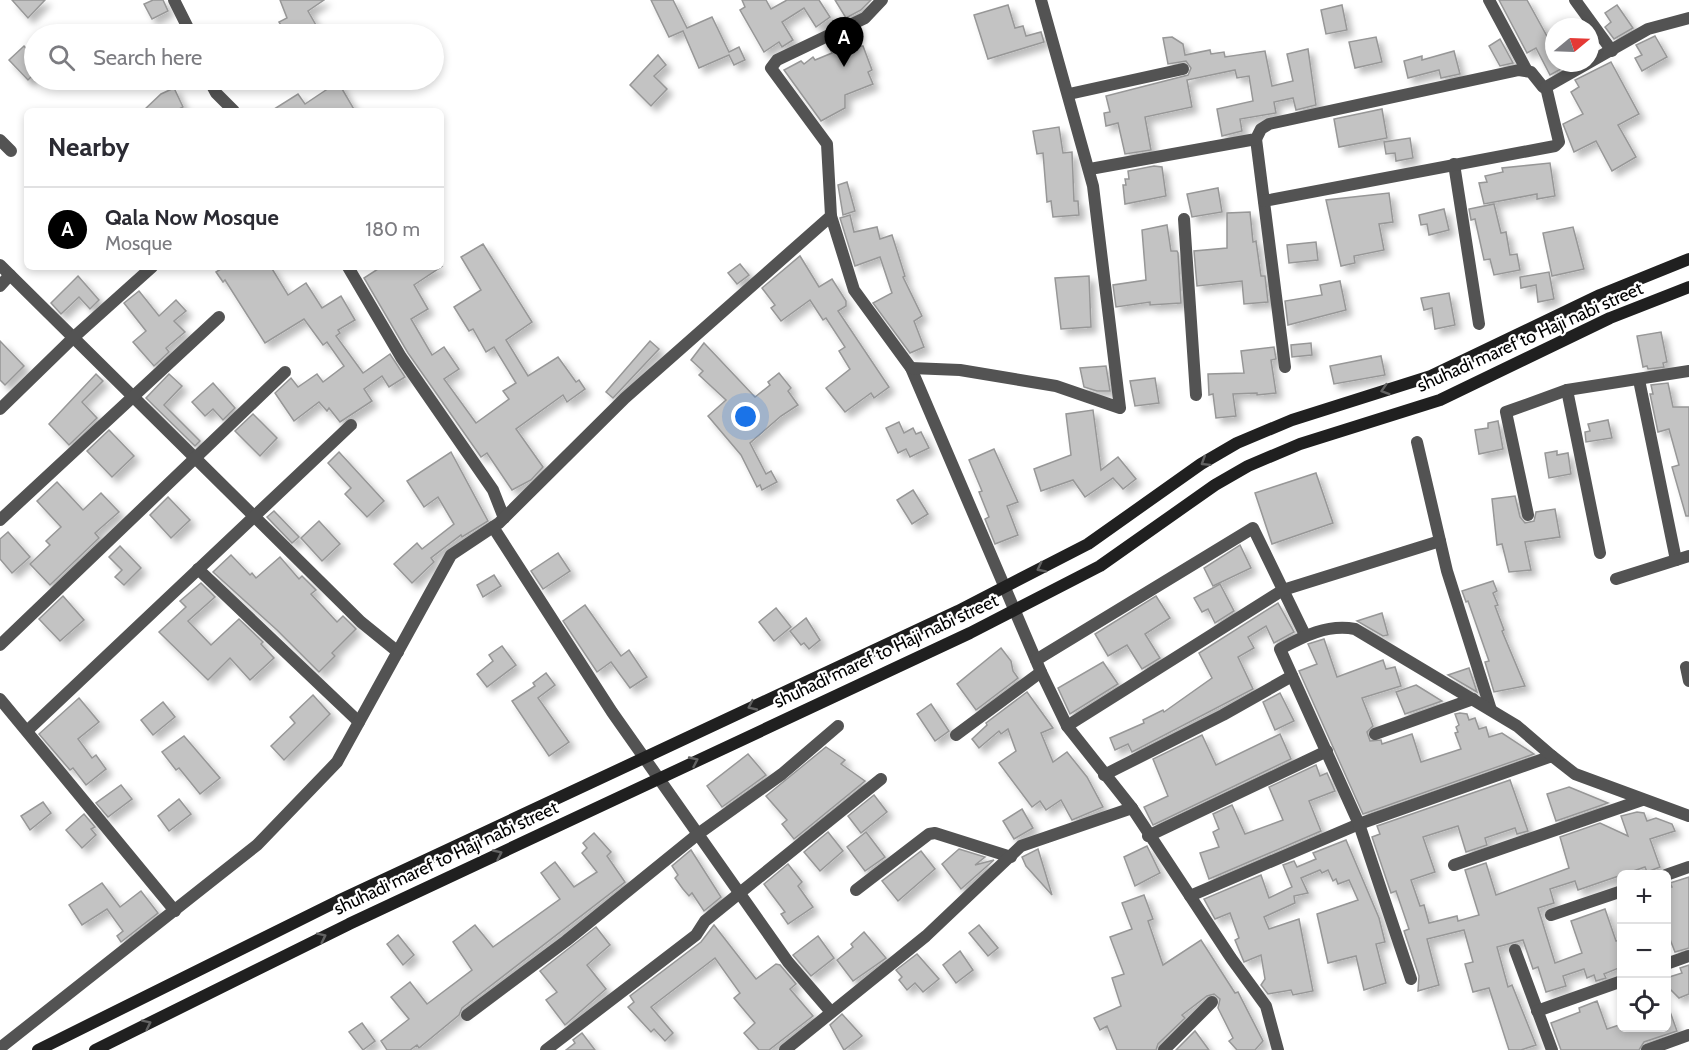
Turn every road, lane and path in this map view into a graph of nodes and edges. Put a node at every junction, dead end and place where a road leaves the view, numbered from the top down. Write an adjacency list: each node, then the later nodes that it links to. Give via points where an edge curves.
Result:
1 (174, 0): 7 (street)
2 (882, 0): 21 (street, via 865,18 777,60 771,68 827,144)
3 (1041, 0): 13 (street)
4 (1489, 0): 10 (street)
5 (1575, 0): 8 (street)
6 (1689, 18): 8 (street, via 1657,25)
7 (186, 24)
8 (1612, 51): 11 (street)
9 (1183, 69): 13 (street)
10 (1526, 69): 11 (street); 15 (street, via 1269,124)
11 (1546, 87): 18 (street, via 1559,142 1555,146)
12 (214, 90): 14 (street)
13 (1069, 94): 19 (street)
14 (231, 108)
15 (1256, 139): 19 (street); 20 (street)
16 (0, 140): 17 (street)
17 (11, 151)
18 (1454, 165): 20 (street); 31 (street)
19 (1090, 169): 34 (street, via 1120,408 1056,386 960,370)
20 (1264, 201): 33 (street)
21 (831, 216): 34 (street, via 854,290); 47 (street, via 625,398)
22 (1184, 219): 39 (street)
23 (1689, 259): 56 (main road, one-way to 56, via 1600,295 1431,376 1292,420 1237,443 1088,544)
24 (0, 265): 27 (street)
25 (149, 270): 32 (street)
26 (350, 270): 47 (street, via 400,357 493,490)
27 (10, 275): 28 (street); 32 (street)
28 (0, 286)
29 (1689, 287): 58 (main road, shuhadi maref to Haji nabi street, via 1610,318 1440,400 1300,444 1248,466 1100,566)
30 (219, 317): 40 (street)
31 (1479, 324)
32 (74, 337): 40 (street); 41 (street)
33 (1285, 367)
34 (911, 368): 56 (street)
35 (1689, 371): 37 (street)
36 (285, 372): 44 (street)
37 (1639, 380): 38 (street); 53 (street)
38 (1567, 390): 46 (street, via 1506,412); 51 (street)
39 (1196, 394)
40 (134, 395): 44 (street); 48 (street)
41 (0, 409)
42 (351, 425): 45 (street)
43 (1416, 442): 50 (street)
44 (195, 455): 45 (street); 60 (street)
45 (254, 514): 54 (street); 61 (street, via 361,622)
46 (1528, 515)
47 (504, 518): 49 (street)
48 (0, 520)
49 (493, 527): 61 (street, via 452,555); 77 (street, via 554,625)
50 (1440, 541): 57 (street); 69 (street)
51 (1600, 553)
52 (1689, 555): 53 (street)
53 (1676, 560): 55 (street)
54 (198, 569): 70 (street); 73 (street)
55 (1616, 579)
56 (1005, 586): 58 (street); 77 (main road, one-way to 77)
57 (1283, 590): 59 (street); 62 (street, via 1253,528); 72 (street)
58 (1015, 610): 62 (street); 80 (main road, shuhadi maref to Haji nabi street, one-way to 58)
59 (1305, 635): 65 (street, via 1280,648); 68 (street, via 1341,626 1355,628)
60 (0, 645)
61 (398, 652): 70 (street)
62 (1036, 660): 64 (street)
63 (1686, 667): 66 (street)
64 (1041, 672): 72 (street); 75 (street)
65 (1292, 676): 76 (street); 79 (street, via 1223,716)
66 (1689, 681)
67 (0, 699): 73 (street)
68 (1473, 699): 69 (street); 74 (street)
69 (1491, 710): 78 (street, via 1526,732)
70 (359, 722): 96 (street, via 337,762 257,844)
71 (838, 726): 86 (street, via 782,774)
72 (1067, 726): 79 (street)
73 (28, 730): 96 (street)
74 (1374, 734)
75 (956, 735)
76 (1327, 751): 85 (street); 87 (street)
77 (644, 756): 80 (street); 109 (main road, via 338,901)
78 (1552, 756): 82 (street, via 1575,774); 85 (street)
79 (1104, 775): 83 (street)
80 (659, 777): 86 (street); 110 (main road, shuhadi maref to Haji nabi street, one-way to 80)
81 (881, 780): 93 (street)
82 (1642, 800): 84 (street); 89 (street)
83 (1132, 808): 87 (street); 88 (street, via 1022,846)
84 (1689, 816)
85 (1359, 824): 95 (street); 101 (street)
86 (698, 834): 93 (street); 106 (street)
87 (1148, 836): 95 (street)
88 (1011, 857): 92 (street, via 929,834); 105 (street, via 926,936)
89 (1454, 866)
90 (1689, 867): 91 (street)
91 (1671, 873)
92 (856, 890)
93 (740, 893): 105 (street, via 788,962); 111 (street, via 705,921 696,934)
94 (1617, 893): 97 (street)
95 (1190, 896): 114 (street, via 1266,1006)
96 (175, 911): 108 (street)
97 (1551, 915)
98 (1515, 950): 104 (street)
99 (1689, 956): 100 (street)
100 (1671, 962)
101 (1411, 979)
102 (1617, 983): 104 (street)
103 (1212, 1002): 113 (street)
104 (1537, 1011): 115 (street)
105 (831, 1012): 112 (street)
106 (467, 1015)
107 (1689, 1035): 116 (street)
108 (0, 1048)
109 (38, 1050)
110 (95, 1050)
111 (546, 1050)
112 (785, 1050)
113 (1164, 1050)
114 (1278, 1050)
115 (1552, 1050)
116 (1647, 1050)

